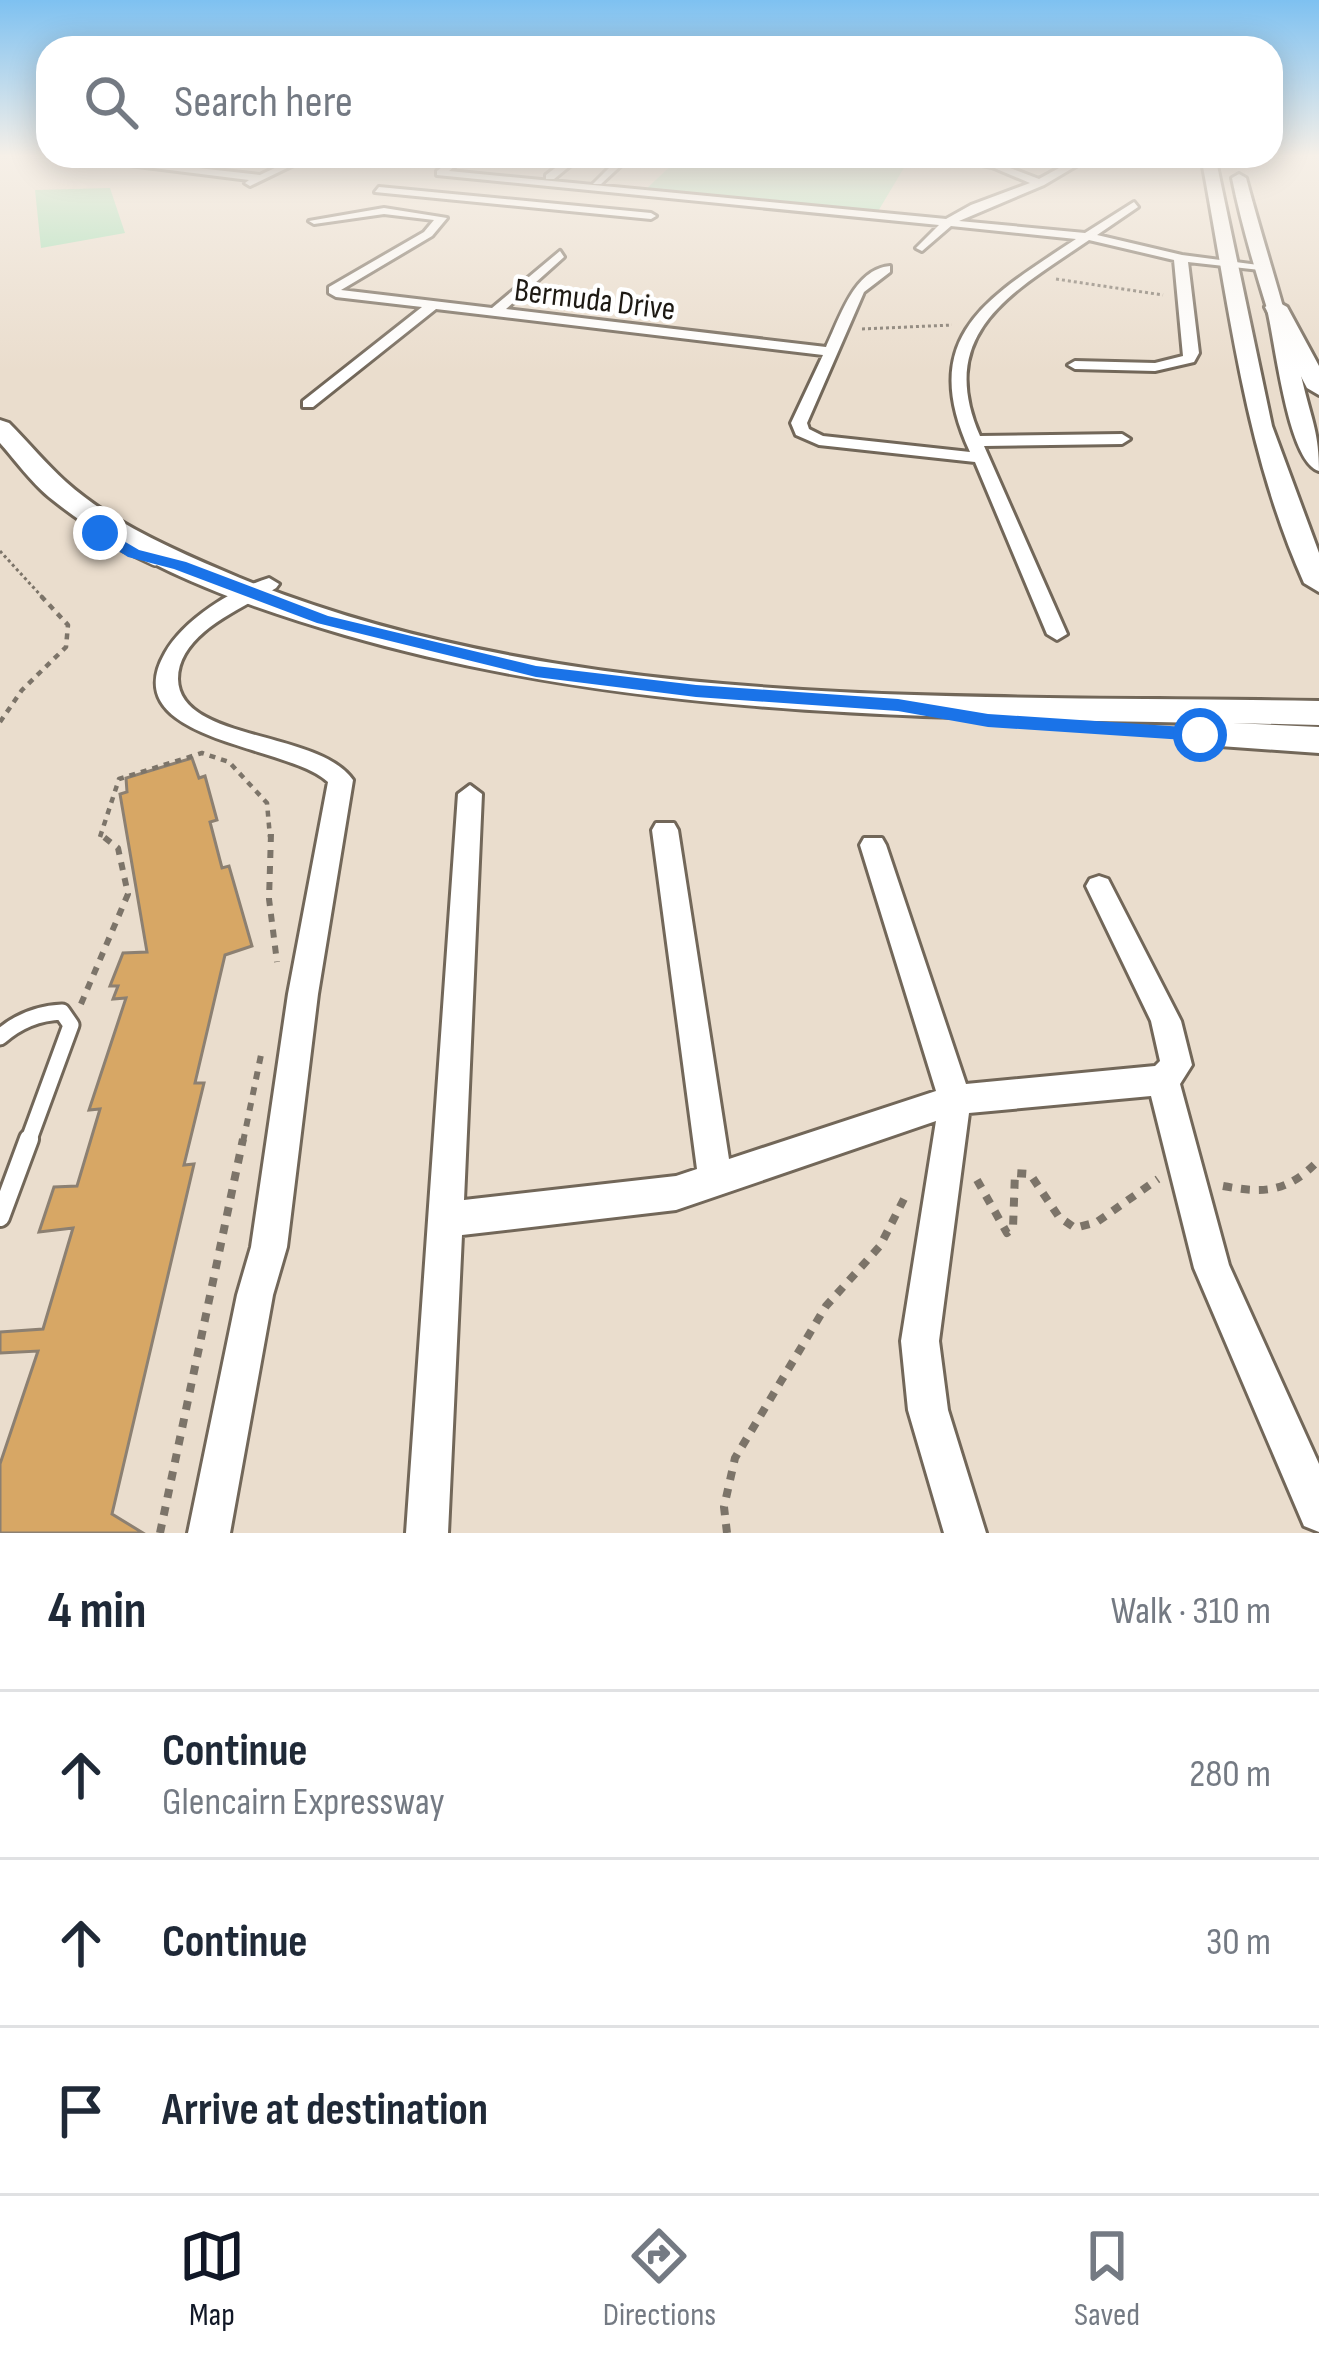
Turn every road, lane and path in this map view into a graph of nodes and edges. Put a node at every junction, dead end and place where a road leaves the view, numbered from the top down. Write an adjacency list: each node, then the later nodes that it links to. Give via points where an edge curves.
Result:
1 (434, 228): 16 (street, Bermuda Drive, via 332,291)
2 (943, 228): 8 (street)
3 (995, 228): 7 (street)
4 (1106, 228): 7 (street)
5 (1223, 228): 11 (main road)
6 (1251, 228): 12 (main road)
7 (1093, 237): 10 (street); 14 (street)
8 (922, 248)
9 (560, 255): 18 (street)
10 (1179, 258): 11 (street); 15 (street)
11 (1230, 263): 12 (street); 31 (main road, via 1265,454)
12 (1260, 266): 17 (main road)
13 (886, 269): 20 (street, via 859,290)
14 (1026, 276): 15 (path); 19 (street)
15 (1186, 299): 22 (street, via 1186,362)
16 (431, 306): 18 (street, Bermuda Drive); 24 (street)
17 (1276, 307): 23 (main road); 29 (main road, via 1295,401)
18 (494, 313): 21 (street, Bermuda Drive)
19 (976, 322): 20 (path); 28 (street, via 958,368 962,413)
20 (841, 331): 21 (street)
21 (832, 352): 28 (street, via 799,423 806,436)
22 (1075, 364)
23 (1319, 388)
24 (308, 404)
25 (0, 405): 32 (main road, via 51,460 111,505)
26 (0, 428): 32 (main road, via 46,480 96,518 180,566)
27 (1121, 439): 28 (street)
28 (977, 449): 33 (street)
29 (1319, 463)
30 (0, 551): 36 (path, via 68,625 66,646)
31 (1319, 583)
32 (260, 590): 34 (main road, via 437,651 536,671); 56 (street, via 185,641 170,664 169,694 196,722 331,767 341,786 269,1247)
33 (1057, 634)
34 (898, 705): 35 (main road); 37 (main road, via 988,721)
35 (1319, 712)
36 (0, 722)
37 (1319, 740)
38 (470, 794): 53 (street)
39 (665, 830): 51 (street)
40 (873, 845): 47 (street)
41 (1100, 886): 46 (street, via 1166,1021 1176,1065)
42 (277, 980): 43 (path, via 272,814 229,762 195,754 115,785 99,830 118,848 128,894)
43 (71, 1025): 44 (lane, via 62,1012 44,1011); 52 (lane)
44 (0, 1037)
45 (262, 1049): 55 (path)
46 (1163, 1080): 47 (street); 50 (street)
47 (955, 1100): 49 (street); 51 (street)
48 (1319, 1160): 50 (path, via 1280,1192)
49 (944, 1165): 50 (path, via 976,1179 1007,1233 1011,1185 1022,1171 1075,1228 1095,1225 1157,1179); 58 (path, via 910,1186 880,1246 826,1306 759,1417 727,1479); 59 (street, via 920,1341 928,1410)
50 (1188, 1179): 54 (street, via 1220,1291)
51 (716, 1181): 53 (street, via 593,1206)
52 (0, 1217)
53 (445, 1220): 57 (street)
54 (1319, 1511)
55 (160, 1533)
56 (209, 1533)
57 (427, 1533)
58 (727, 1533)
59 (965, 1533)

